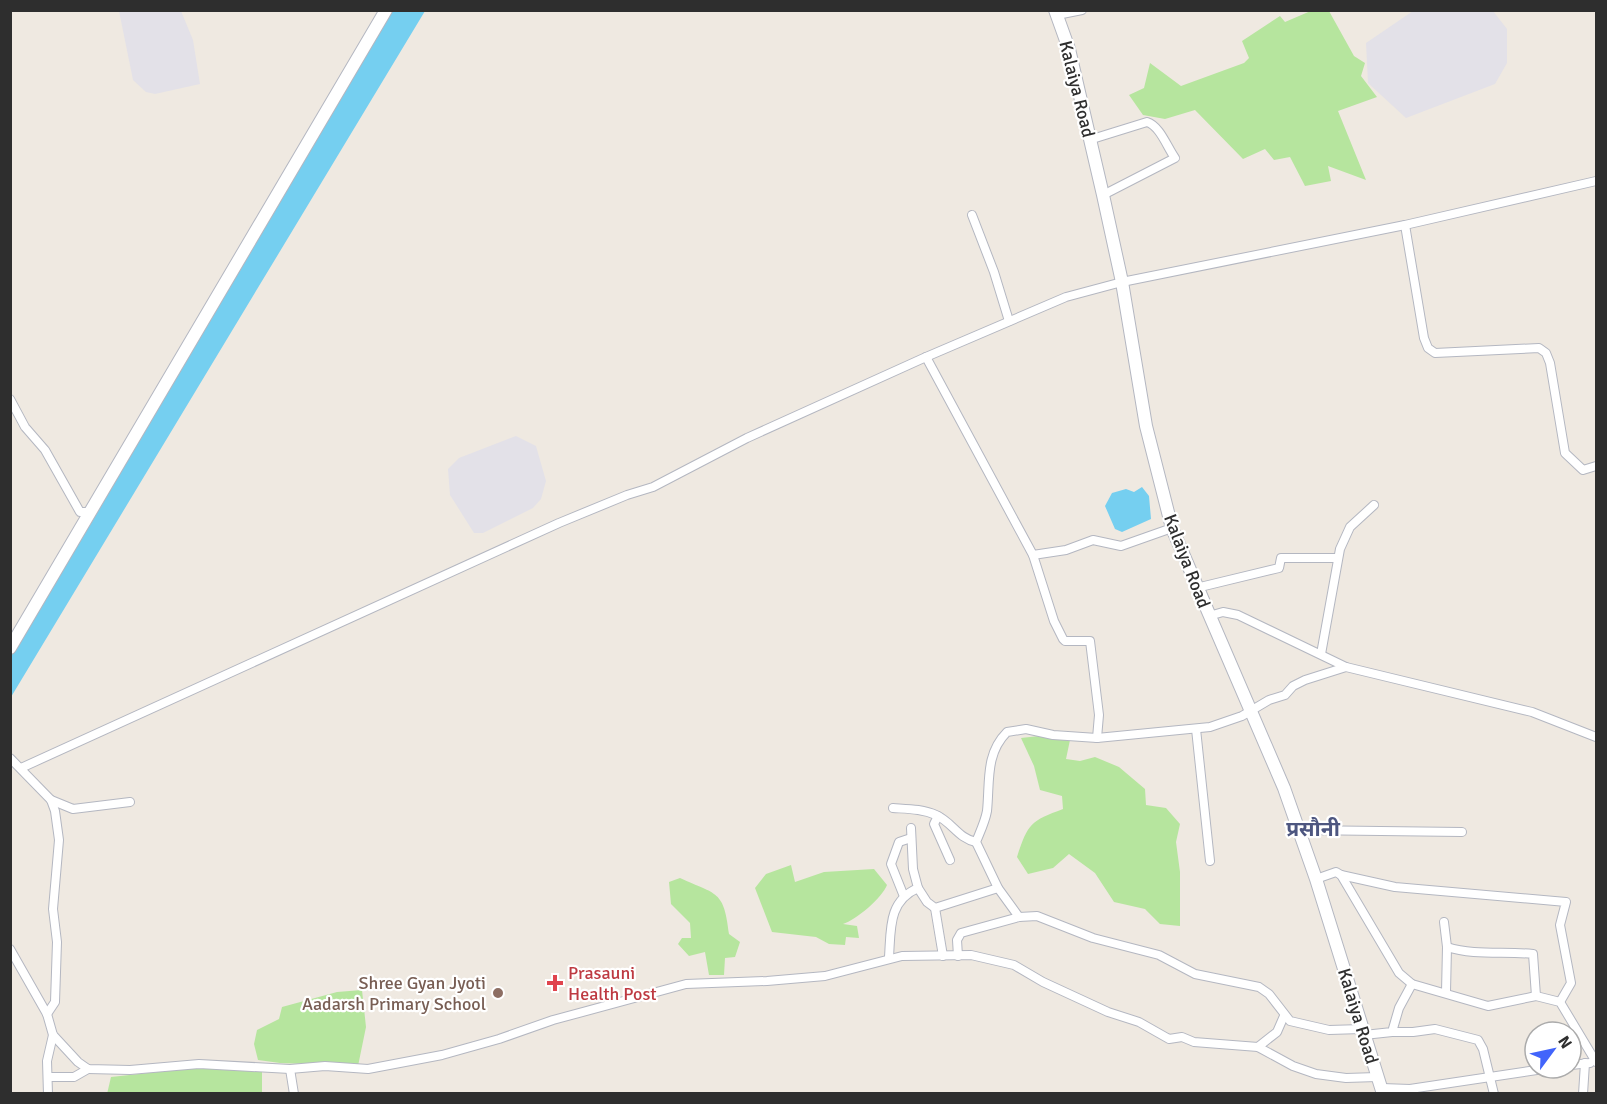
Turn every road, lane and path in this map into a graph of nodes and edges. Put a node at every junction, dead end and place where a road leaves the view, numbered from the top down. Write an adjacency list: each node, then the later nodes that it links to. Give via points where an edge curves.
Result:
1 (386, 10): 15 (main road)
2 (1082, 10): 3 (street)
3 (1056, 13): 4 (main road, Kalaiya Road, via 1069,49)
4 (1089, 140): 6 (main road, Kalaiya Road); 6 (street, via 1152,123 1175,158)
5 (1596, 181): 8 (street)
6 (1103, 195): 9 (main road, Kalaiya Road)
7 (972, 215): 10 (street)
8 (1405, 225): 9 (street); 13 (street, via 1428,348 1435,353 1539,348 1550,363 1565,453 1583,470)
9 (1122, 282): 10 (street, via 1066,297); 16 (main road, Kalaiya Road, via 1148,436)
10 (1009, 321): 11 (street)
11 (926, 357): 17 (street); 29 (street, via 747,438 653,487 559,523)
12 (10, 399): 15 (street, via 25,427 45,450 72,502 80,512)
13 (1596, 466)
14 (1374, 505): 18 (street, via 1350,527)
15 (90, 512): 21 (main road)
16 (1172, 528): 17 (street, via 1121,546 1093,540 1066,550); 19 (main road, Kalaiya Road)
17 (1033, 555): 27 (street, via 1063,639 1090,641 1099,715)
18 (1338, 558): 19 (street, via 1281,558 1279,568); 22 (street)
19 (1196, 588): 20 (main road, Kalaiya Road)
20 (1209, 616): 22 (street, via 1223,612 1238,615); 24 (main road, Kalaiya Road)
21 (10, 648)
22 (1322, 654): 23 (street)
23 (1346, 667): 24 (street, via 1305,680 1285,695); 26 (street, via 1532,712)
24 (1251, 711): 25 (street, via 1225,723); 35 (main road, Kalaiya Road)
25 (1196, 729): 27 (street); 40 (street)
26 (1596, 737)
27 (1097, 738): 38 (street, via 1026,729 1007,732 994,748 990,762 987,813)
28 (10, 758): 29 (street)
29 (21, 768): 30 (street)
30 (51, 800): 31 (street, via 73,809); 58 (street, via 60,840 52,909 57,942 55,1002)
31 (130, 802)
32 (893, 808): 33 (street, via 924,810)
33 (938, 816): 38 (street, via 963,838); 39 (street, via 934,824)
34 (911, 828): 37 (street)
35 (1299, 830): 36 (street); 42 (main road, Kalaiya Road)
36 (1462, 832)
37 (910, 838): 43 (street); 45 (street, via 899,842 891,864)
38 (976, 842): 44 (street)
39 (950, 860)
40 (1209, 861)
41 (1341, 875): 42 (street, via 1336,872); 54 (street, via 1399,973); 57 (street, via 1395,887 1566,902 1560,925 1571,983)
42 (1316, 879): 60 (main road, Kalaiya Road)
43 (918, 888): 45 (street); 46 (street)
44 (998, 888): 46 (street); 47 (street)
45 (903, 894): 53 (street, via 892,922)
46 (935, 908): 51 (street)
47 (1019, 917): 52 (street, via 962,933 957,940); 59 (street, via 1037,916 1093,938 1159,955 1195,974 1259,987 1269,994)
48 (1444, 922): 49 (street)
49 (1447, 947): 55 (street); 56 (street, via 1463,952 1533,954)
50 (10, 949): 58 (street)
51 (944, 956): 52 (street); 53 (street)
52 (958, 956): 63 (street, via 992,958 1014,965 1169,1039 1182,1037 1194,1042)
53 (889, 957): 67 (street, via 825,976 686,984 442,1055 383,1067)
54 (1412, 984): 55 (street); 61 (street)
55 (1446, 992): 56 (street, via 1488,1006)
56 (1536, 996): 57 (street)
57 (1560, 1002): 64 (street)
58 (47, 1014): 62 (street)
59 (1284, 1016): 60 (street, via 1308,1027); 63 (street, via 1277,1032)
60 (1363, 1032): 61 (street); 71 (main road, Kalaiya Road)
61 (1392, 1032): 69 (street, via 1435,1029 1478,1040)
62 (54, 1035): 66 (street); 70 (street, via 47,1061)
63 (1258, 1047): 71 (street, via 1316,1074)
64 (1596, 1062): 65 (street)
65 (1585, 1064): 75 (street)
66 (88, 1069): 67 (street, via 199,1064); 70 (street, via 74,1077)
67 (290, 1069): 73 (street)
68 (1523, 1072): 69 (street)
69 (1490, 1076): 71 (street, via 1410,1089); 74 (street)
70 (48, 1077): 72 (street)
71 (1380, 1086)
72 (48, 1094)
73 (294, 1094)
74 (1494, 1094)
75 (1582, 1094)

